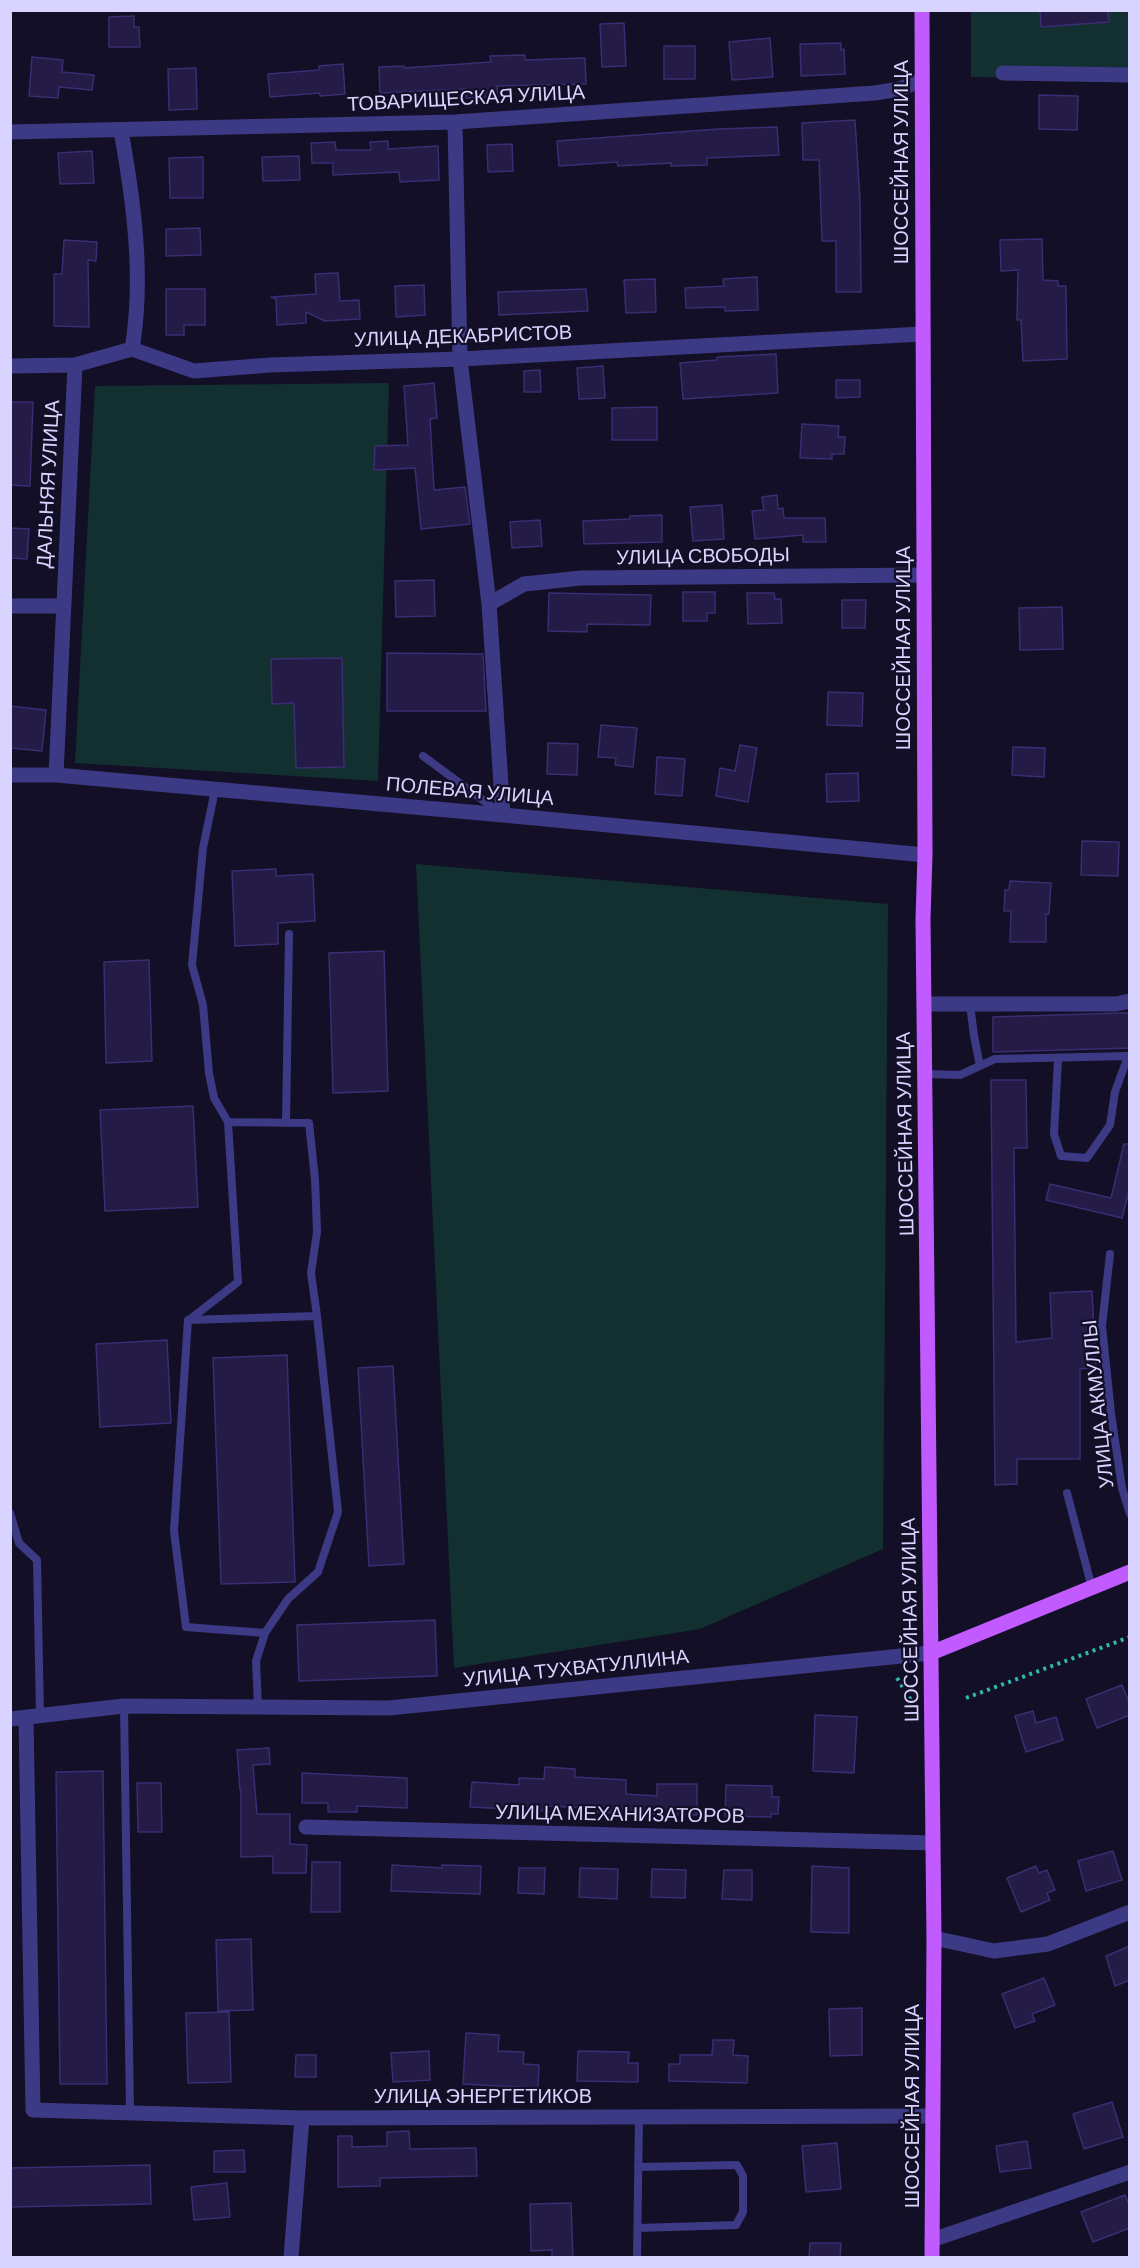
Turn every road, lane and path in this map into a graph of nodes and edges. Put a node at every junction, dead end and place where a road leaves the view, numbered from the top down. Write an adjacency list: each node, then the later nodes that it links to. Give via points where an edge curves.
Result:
1 (921, 10): 4 (main road, ШОССЕЙНАЯ УЛИЦА)
2 (1003, 73): 3 (street)
3 (1130, 75)
4 (921, 80): 5 (street, ТОВАРИЩЕСКАЯ УЛИЦА, via 875,93); 8 (main road, ШОССЕЙНАЯ УЛИЦА)
5 (455, 122): 6 (street, ТОВАРИЩЕСКАЯ УЛИЦА); 10 (street)
6 (122, 131): 7 (street, ТОВАРИЩЕСКАЯ УЛИЦА); 9 (street, via 134,202 137,318)
7 (10, 132)
8 (922, 334): 10 (street, УЛИЦА ДЕКАБРИСТОВ); 13 (main road, ШОССЕЙНАЯ УЛИЦА)
9 (132, 349): 10 (street, УЛИЦА ДЕКАБРИСТОВ, via 194,371); 11 (street)
10 (460, 359): 14 (street)
11 (75, 365): 12 (street); 16 (street, ДАЛЬНЯЯ УЛИЦА)
12 (10, 366)
13 (923, 575): 14 (street, УЛИЦА СВОБОДЫ, via 581,578 524,584); 22 (main road, ШОССЕЙНАЯ УЛИЦА)
14 (489, 604): 21 (street)
15 (10, 606): 16 (street)
16 (63, 606): 19 (street, ДАЛЬНЯЯ УЛИЦА)
17 (423, 756): 21 (lane)
18 (10, 775): 19 (street, ПОЛЕВАЯ УЛИЦА)
19 (56, 775): 20 (street, ПОЛЕВАЯ УЛИЦА)
20 (215, 790): 21 (street, ПОЛЕВАЯ УЛИЦА); 30 (lane, via 203,848 192,965 203,1005 208,1073 214,1098)
21 (502, 815): 22 (street, ПОЛЕВАЯ УЛИЦА)
22 (926, 855): 25 (main road, ШОССЕЙНАЯ УЛИЦА)
23 (289, 934): 31 (lane)
24 (1130, 1001): 26 (street)
25 (924, 1004): 26 (street); 29 (main road, ШОССЕЙНАЯ УЛИЦА)
26 (970, 1004): 28 (lane)
27 (1058, 1059): 27 (lane, via 1054,1134 1061,1156 1087,1158 1110,1125 1115,1092 1128,1056); 28 (lane, via 995,1059)
28 (980, 1066): 29 (lane, via 960,1075)
29 (925, 1074): 43 (main road, ШОССЕЙНАЯ УЛИЦА)
30 (228, 1122): 31 (lane); 34 (lane, via 238,1282)
31 (286, 1123): 33 (lane, via 309,1123 317,1232 311,1273)
32 (1110, 1254): 35 (lane, УЛИЦА АКМУЛЛЫ, via 1102,1326 1111,1413)
33 (317, 1316): 34 (lane); 41 (lane, via 338,1512 318,1572 288,1599)
34 (188, 1320): 41 (lane, via 174,1531 186,1627)
35 (1126, 1484): 38 (lane, УЛИЦА АКМУЛЛЫ)
36 (1067, 1493): 40 (lane)
37 (10, 1514): 47 (lane, via 19,1543 37,1560)
38 (1130, 1514)
39 (1130, 1572): 40 (main road, УЛИЦА ТУХВАТУЛЛИНА)
40 (1092, 1588): 43 (main road, УЛИЦА ТУХВАТУЛЛИНА)
41 (265, 1633): 46 (lane, via 256,1661)
42 (1130, 1637): 44 (path)
43 (931, 1653): 46 (street, УЛИЦА ТУХВАТУЛЛИНА, via 389,1708); 49 (main road, ШОССЕЙНАЯ УЛИЦА)
44 (966, 1698)
45 (123, 1706): 46 (street, УЛИЦА ТУХВАТУЛЛИНА); 47 (street, УЛИЦА ТУХВАТУЛЛИНА); 52 (lane)
46 (258, 1707)
47 (25, 1717): 52 (street, УЛИЦА ЭНЕРГЕТИКОВ, via 33,2110)
48 (306, 1827): 49 (street, УЛИЦА МЕХАНИЗАТОРОВ)
49 (933, 1844): 51 (main road, ШОССЕЙНАЯ УЛИЦА)
50 (1130, 1912): 51 (street, via 1048,1944 994,1951)
51 (934, 1938): 53 (main road, ШОССЕЙНАЯ УЛИЦА)
52 (130, 2113): 55 (street, УЛИЦА ЭНЕРГЕТИКОВ)
53 (932, 2116): 54 (street, УЛИЦА ЭНЕРГЕТИКОВ); 59 (main road, ШОССЕЙНАЯ УЛИЦА)
54 (639, 2117): 55 (street, УЛИЦА ЭНЕРГЕТИКОВ); 56 (lane)
55 (302, 2118): 60 (street)
56 (638, 2166): 58 (lane); 58 (lane, via 737,2165 743,2176 743,2212 736,2225)
57 (1130, 2172): 59 (street)
58 (638, 2228): 61 (lane)
59 (932, 2240): 62 (main road, ШОССЕЙНАЯ УЛИЦА)
60 (291, 2258)
61 (638, 2258)
62 (932, 2258)

